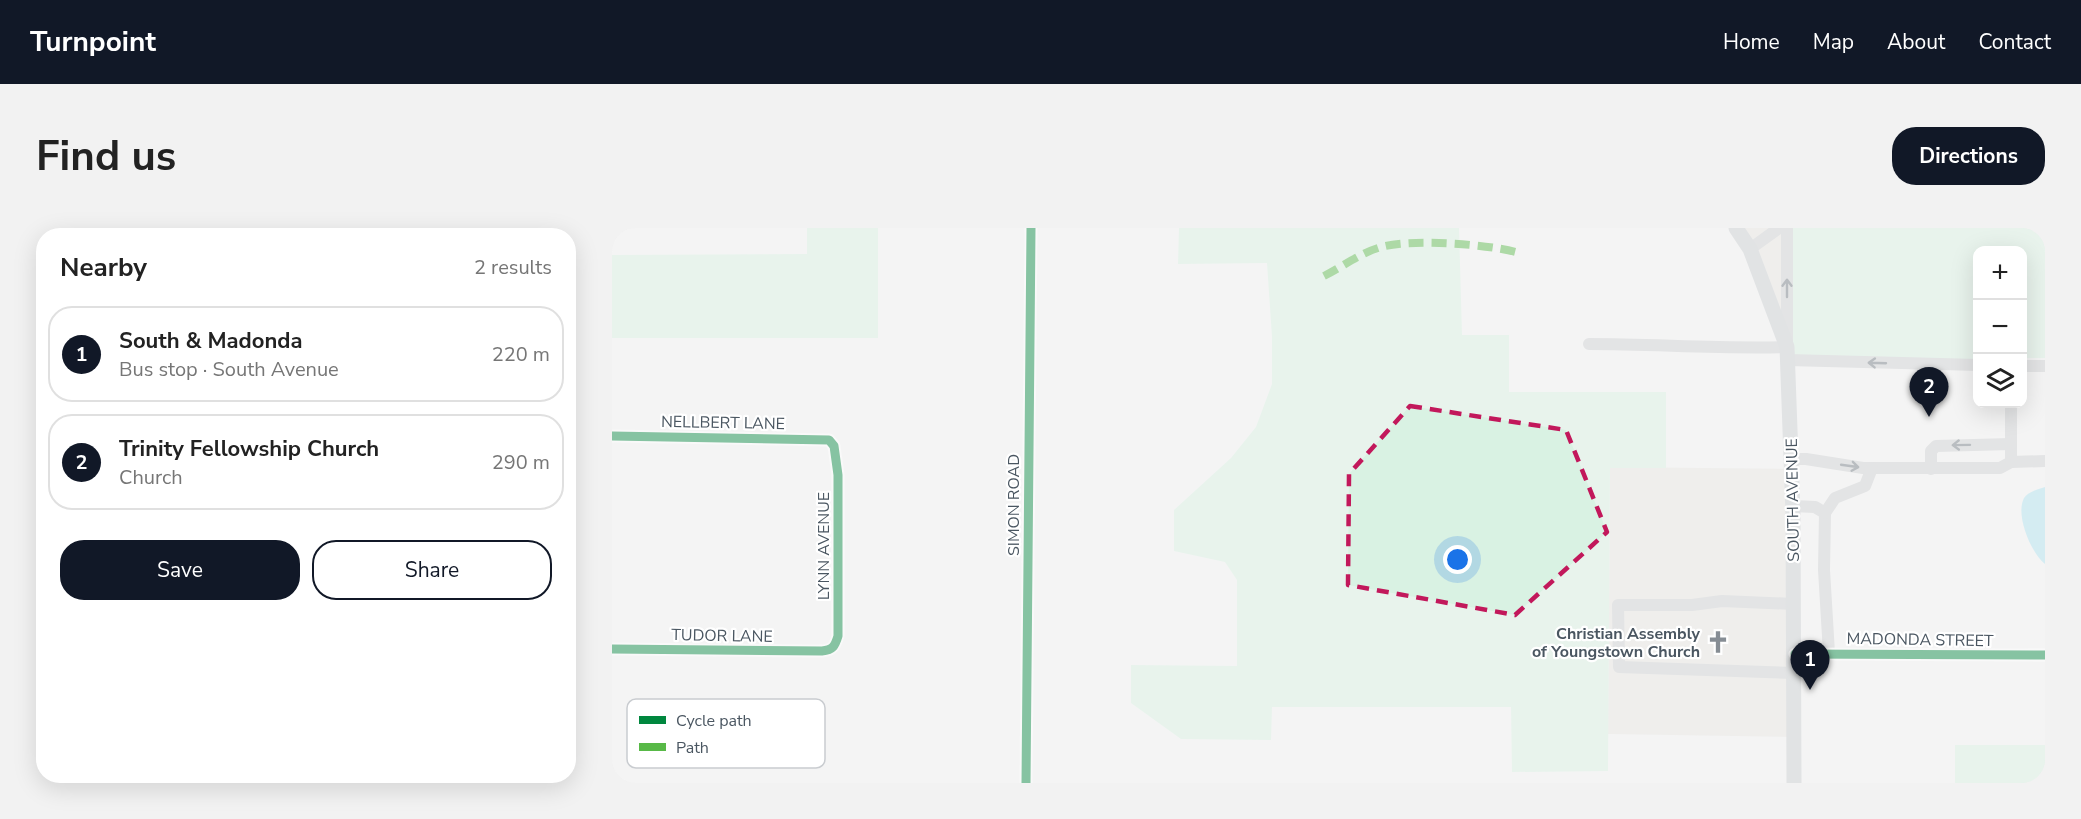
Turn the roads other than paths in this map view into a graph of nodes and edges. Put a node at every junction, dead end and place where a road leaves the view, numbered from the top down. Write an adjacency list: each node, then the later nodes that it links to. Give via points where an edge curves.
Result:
1 (1031, 228): 29 (street, SIMON ROAD)
2 (1736, 228): 5 (main road, SOUTH AVENUE)
3 (1779, 228): 5 (street)
4 (1787, 228): 7 (street, one-way to 4)
5 (1750, 249): 7 (main road, SOUTH AVENUE)
6 (1589, 344): 7 (street, via 1690,345)
7 (1787, 353): 8 (street, one-way to 7); 15 (main road, SOUTH AVENUE)
8 (1973, 365)
9 (2027, 366): 10 (street)
10 (2045, 366)
11 (2011, 408): 14 (street)
12 (612, 436): 13 (street, NELLBERT LANE, via 820,438)
13 (832, 443): 24 (street, LYNN AVENUE, via 837,459 838,555 838,636)
14 (2011, 444): 16 (street); 19 (street, one-way to 19, via 1936,447 1931,451)
15 (1791, 459): 18 (street, one-way to 18); 20 (main road, SOUTH AVENUE)
16 (2011, 462): 17 (street); 19 (street, via 2000,468)
17 (2045, 462)
18 (1872, 468): 19 (street); 21 (street, via 1865,486 1835,498)
19 (1931, 468)
20 (1793, 507): 21 (street, via 1815,507); 22 (main road, SOUTH AVENUE)
21 (1825, 513): 25 (street)
22 (1794, 604): 26 (main road, SOUTH AVENUE); 28 (street, via 1722,601 1618,605 1619,667)
23 (612, 649): 24 (street, TUDOR LANE)
24 (832, 649)
25 (1829, 653): 26 (street, MADONDA STREET); 27 (street, MADONDA STREET)
26 (1795, 654): 28 (main road, SOUTH AVENUE)
27 (2045, 655)
28 (1795, 673): 30 (main road, SOUTH AVENUE)
29 (1026, 783)
30 (1794, 783)

